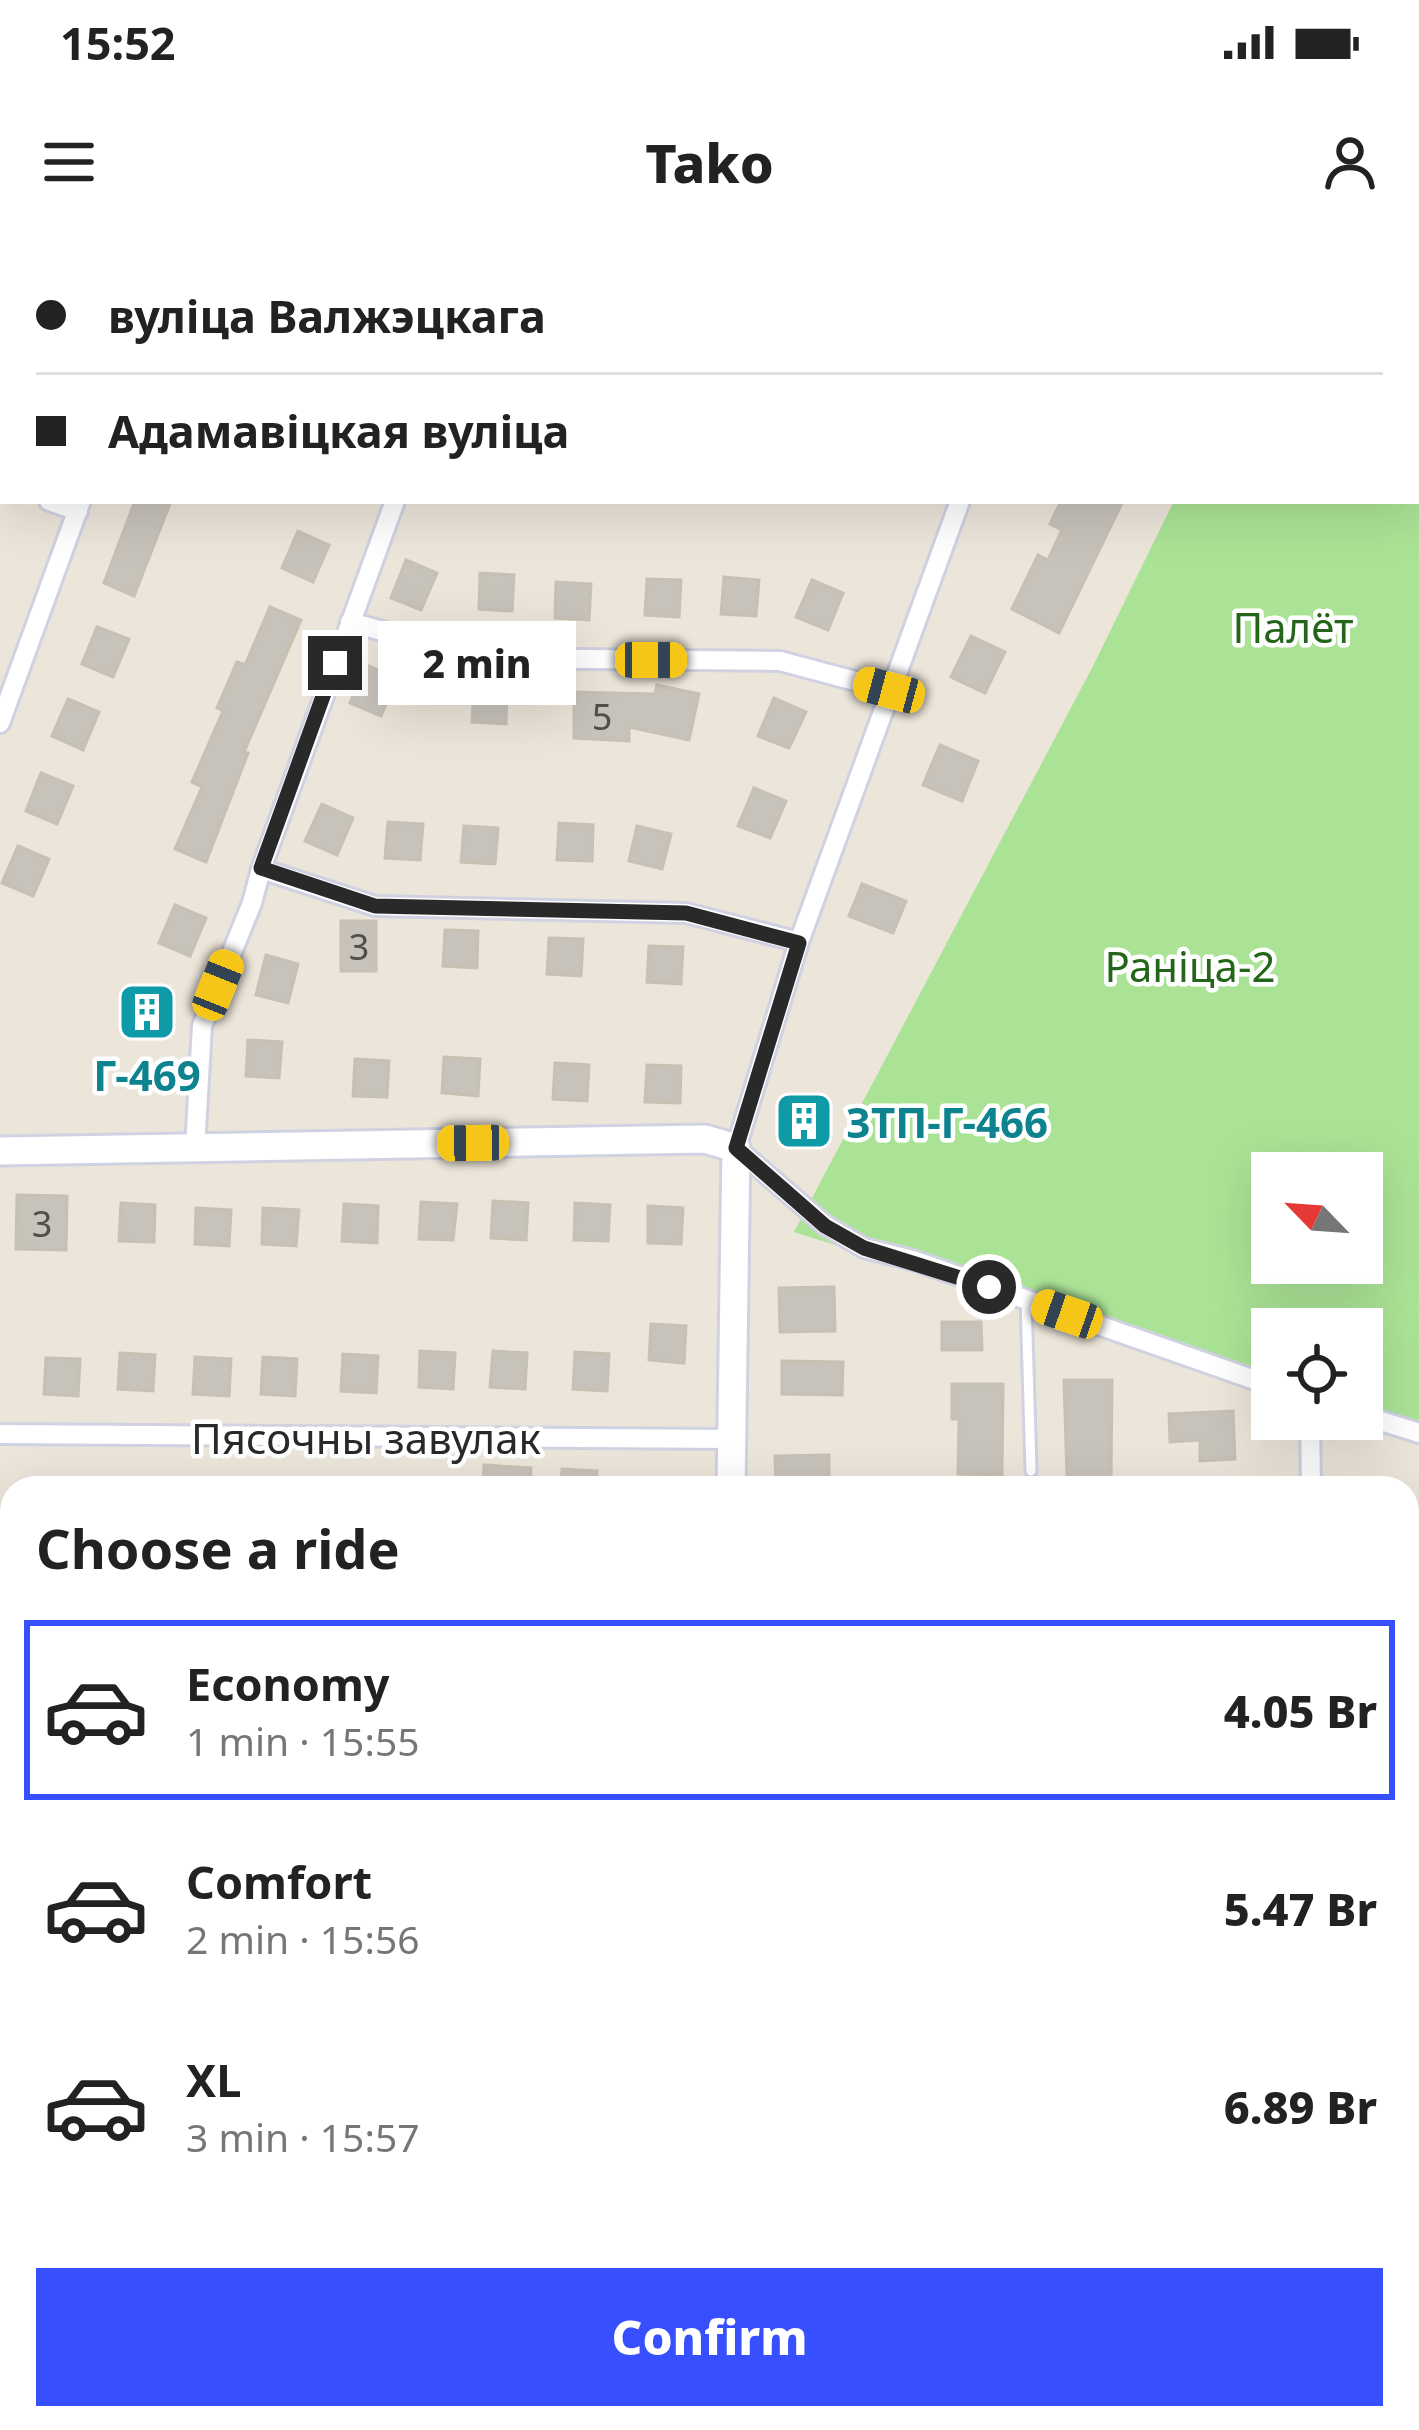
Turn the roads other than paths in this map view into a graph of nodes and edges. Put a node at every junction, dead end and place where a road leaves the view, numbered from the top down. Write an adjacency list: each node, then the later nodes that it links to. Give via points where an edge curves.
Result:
1 (394, 504): 4 (street)
2 (959, 504): 5 (street)
3 (80, 506): 6 (street)
4 (350, 622): 5 (street, via 479,658 780,661); 7 (street)
5 (889, 690): 8 (street)
6 (0, 723)
7 (261, 868): 8 (street, via 375,906 686,913); 9 (street, via 202,1026)
8 (799, 943): 10 (street)
9 (195, 1148): 10 (street, via 705,1139); 11 (street)
10 (736, 1148): 12 (street, via 825,1226 864,1248); 17 (street)
11 (0, 1151)
12 (1026, 1300): 13 (street); 19 (lane)
13 (1251, 1379)
14 (1383, 1422): 15 (street)
15 (1419, 1433)
16 (0, 1434): 17 (street, Пясочны завулак)
17 (731, 1439): 20 (street)
18 (1310, 1440): 21 (street)
19 (1031, 1471)
20 (731, 1476)
21 (1311, 1476)

